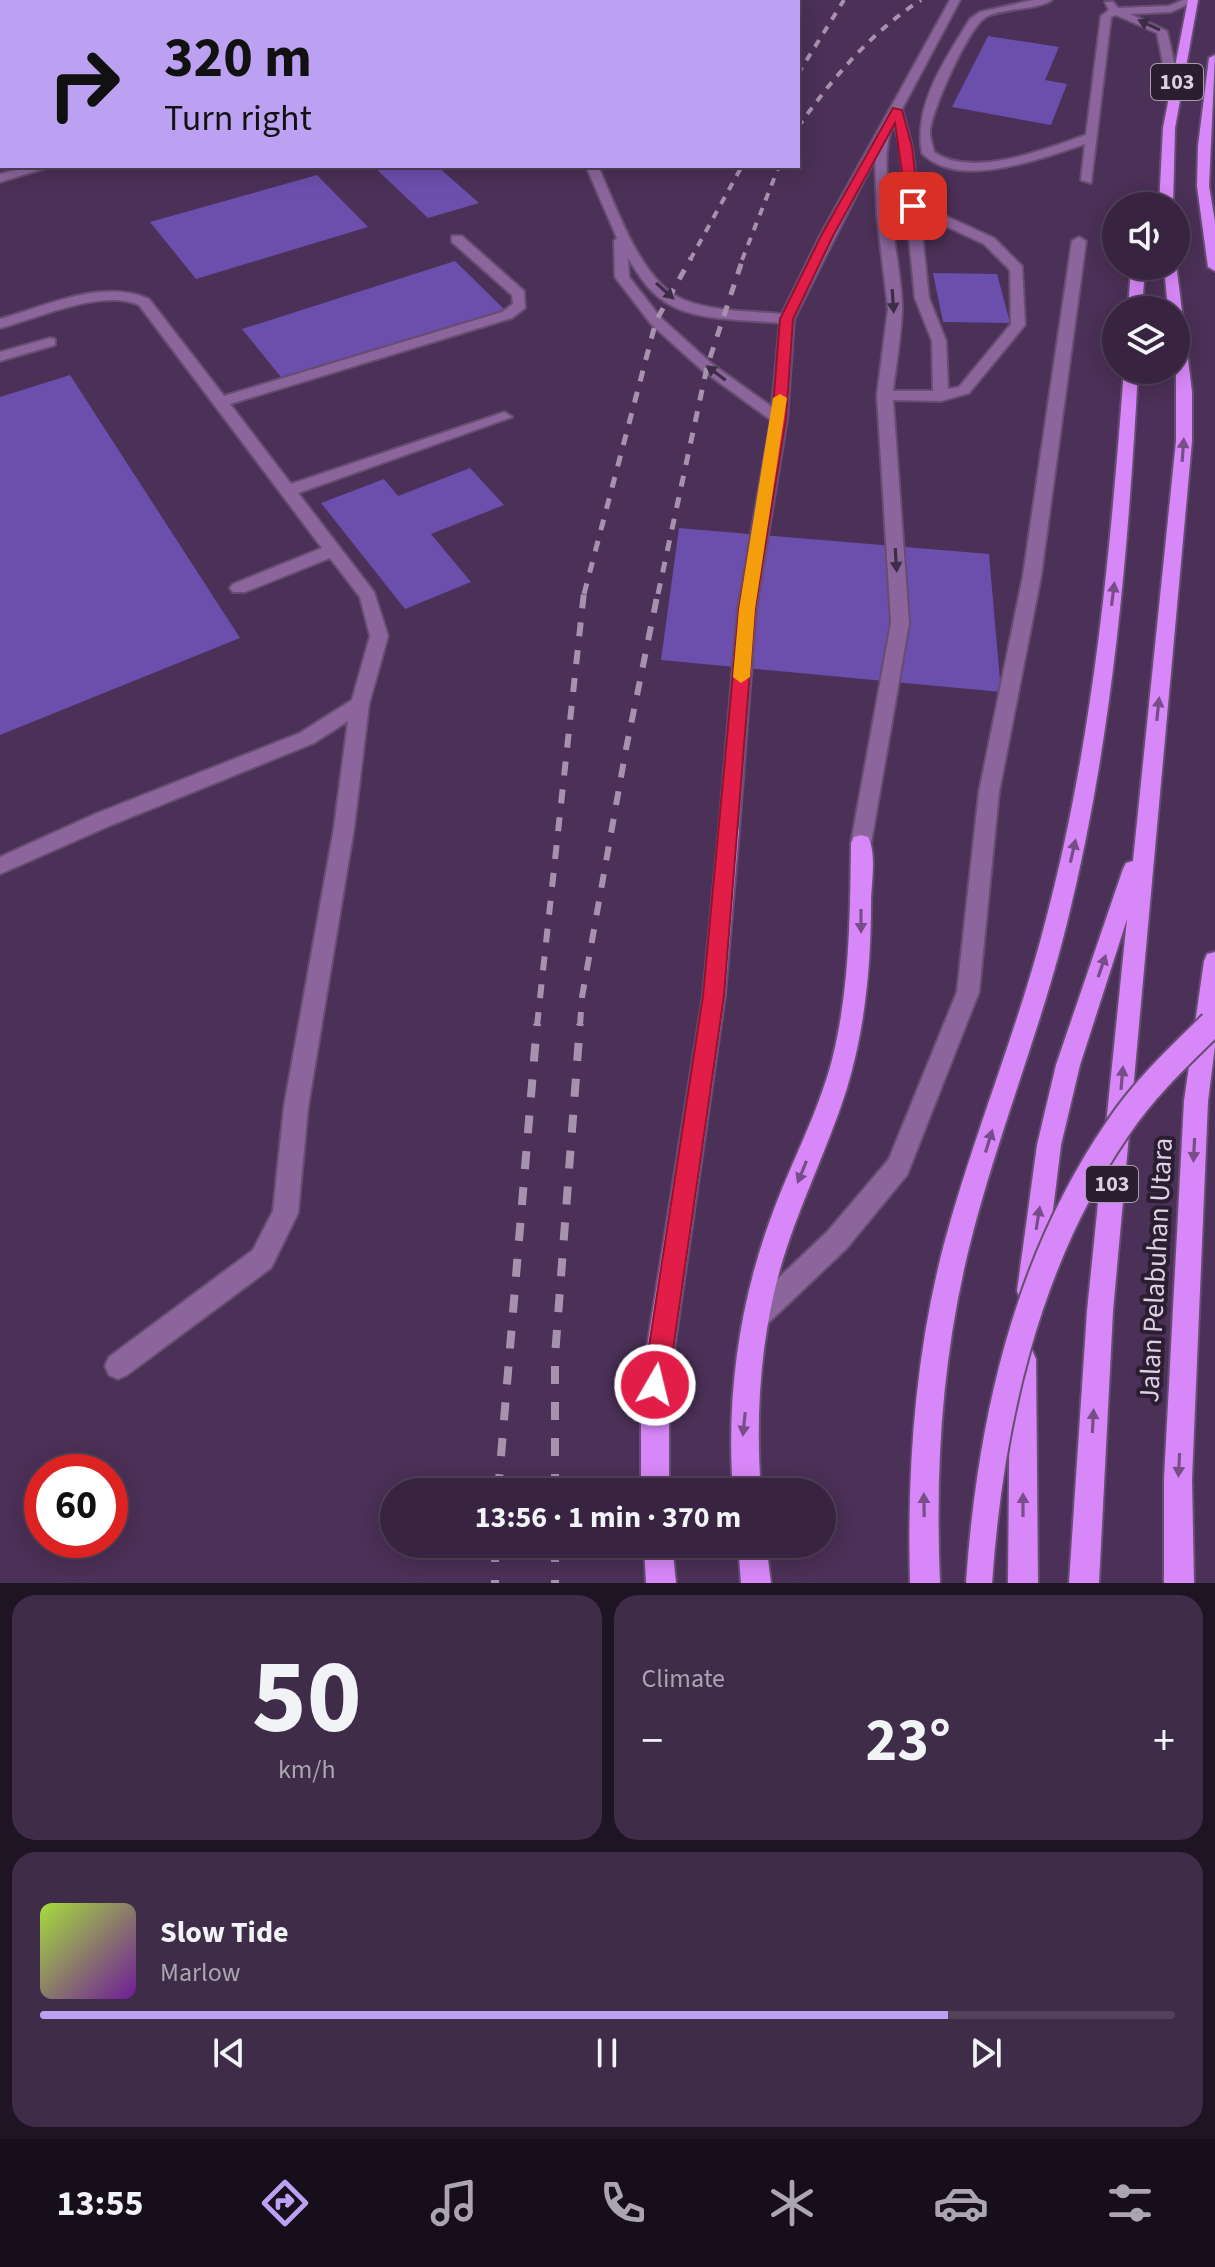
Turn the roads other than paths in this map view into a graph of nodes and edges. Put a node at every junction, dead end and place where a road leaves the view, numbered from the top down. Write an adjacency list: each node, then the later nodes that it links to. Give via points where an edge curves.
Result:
1 (955, 0): 7 (street)
2 (1047, 0): 8 (street, via 974,21 939,86 924,135 938,163 962,167 997,166)
3 (1193, 0): 4 (street, via 1171,9); 6 (main road, 103)
4 (1112, 6): 6 (street, one-way to 4, via 1162,31); 8 (street, via 1106,16)
5 (1215, 58): 23 (main road, 103, via 1203,186)
6 (1175, 93): 10 (main road, 103)
7 (897, 110): 9 (street); 17 (street)
8 (1090, 138): 14 (street)
9 (881, 140): 21 (street); 24 (street)
10 (1163, 165): 15 (main road); 16 (main road, 103)
11 (38, 168): 13 (street)
12 (593, 168): 18 (street)
13 (0, 178)
14 (1087, 180)
15 (1156, 192)
16 (1165, 192)
17 (913, 206): 22 (street); 31 (street, via 989,241 1017,269 1018,325 964,390)
18 (621, 229): 24 (street, one-way to 24, via 634,259 671,299 725,313); 34 (street, one-way to 18, via 707,367 656,321 622,277)
19 (457, 239): 32 (street, via 519,294 520,305 507,315)
20 (1079, 241): 45 (street, via 1032,576 989,792 968,992 898,1167 837,1240)
21 (887, 247): 22 (street); 30 (street, one-way to 30, via 895,309)
22 (919, 258): 31 (street, via 922,298 939,341)
23 (1215, 267)
24 (787, 319): 34 (street)
25 (0, 324): 32 (street, via 98,296 127,294 144,302)
26 (50, 342): 27 (street)
27 (0, 357)
28 (1130, 384): 53 (main road, one-way to 28, via 923,1487 940,1318 957,1243 1055,927 1090,768 1114,594)
29 (1183, 384): 39 (main road, 103, one-way to 29, via 1184,441)
30 (885, 395): 31 (street); 41 (street, one-way to 41, via 900,623)
31 (941, 396)
32 (222, 402): 35 (street)
33 (504, 417): 35 (street)
34 (779, 419): 40 (street, via 747,609)
35 (287, 491): 36 (street)
36 (333, 550): 37 (street); 38 (street, via 368,596 379,636)
37 (239, 588)
38 (360, 704): 42 (street, via 307,738); 46 (street, via 300,1076 285,1213 262,1259)
39 (1150, 787): 55 (main road, one-way to 39, via 1022,1373 1035,1232 1068,1065 1135,862); 56 (main road, 103, one-way to 39, via 1100,1311)
40 (729, 830): 47 (main road, via 714,996 655,1385)
41 (861, 843): 45 (main road, one-way to 45, via 861,961 850,1023 835,1087 778,1231)
42 (0, 866)
43 (1215, 961): 57 (main road, Jalan Pelabuhan Utara, one-way to 57, via 1196,1101 1178,1479)
44 (1215, 1021): 54 (main road, bridge, via 1156,1079 1118,1129 1058,1240 1006,1385 981,1529)
45 (756, 1317): 48 (main road, one-way to 48, via 742,1442)
46 (118, 1366)
47 (655, 1478)
48 (746, 1478)
49 (659, 1558): 51 (main road)
50 (753, 1558): 52 (main road)
51 (661, 1583)
52 (756, 1583)
53 (925, 1583)
54 (979, 1583)
55 (1023, 1583)
56 (1084, 1583)
57 (1179, 1583)

